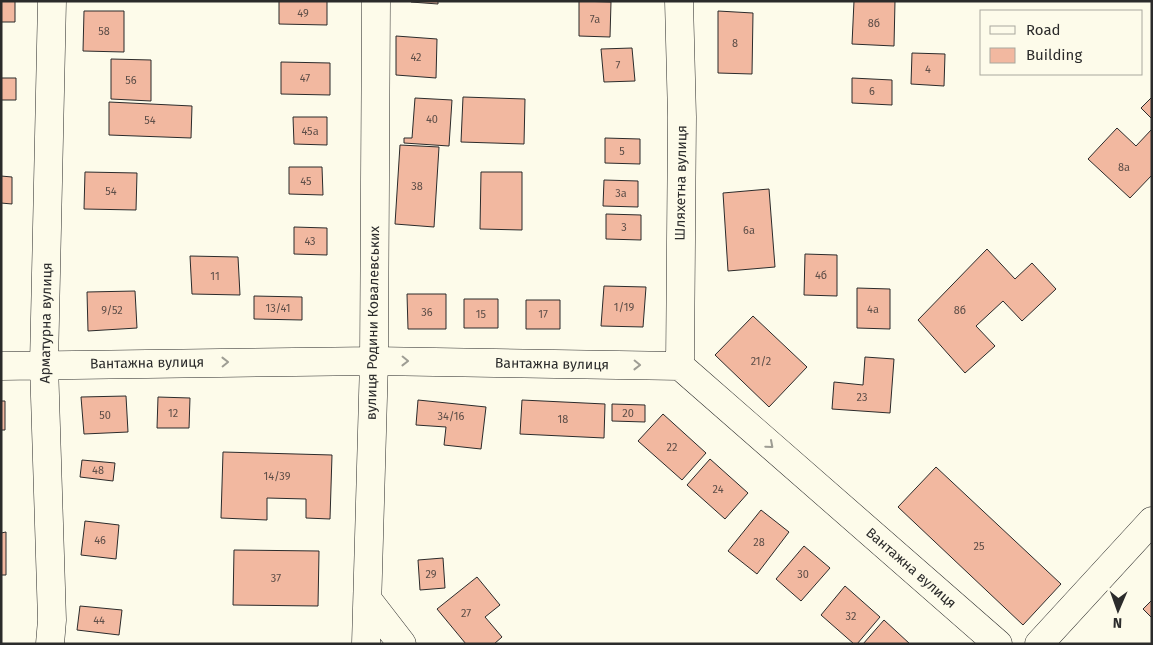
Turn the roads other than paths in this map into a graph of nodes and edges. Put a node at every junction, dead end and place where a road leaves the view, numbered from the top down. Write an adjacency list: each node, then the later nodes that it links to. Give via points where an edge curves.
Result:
1 (52, 1): 5 (street, Арматурна вулиця)
2 (376, 1): 4 (street, вулиця Родини Ковалевських)
3 (679, 1): 7 (street, Шляхетна вулиця, via 682,116)
4 (374, 361): 5 (street, Вантажна вулиця, one-way to 4); 7 (street, Вантажна вулиця, one-way to 7); 9 (street, вулиця Родини Ковалевських)
5 (44, 364): 6 (street, Вантажна вулиця); 10 (street, Арматурна вулиця, via 52,620)
6 (1, 366)
7 (680, 366): 13 (street, Вантажна вулиця, one-way to 13)
8 (1152, 521): 14 (street)
9 (368, 600): 11 (street, вулиця Родини Ковалевських); 12 (street)
10 (50, 644)
11 (366, 644)
12 (402, 644)
13 (998, 644)
14 (1039, 644)

